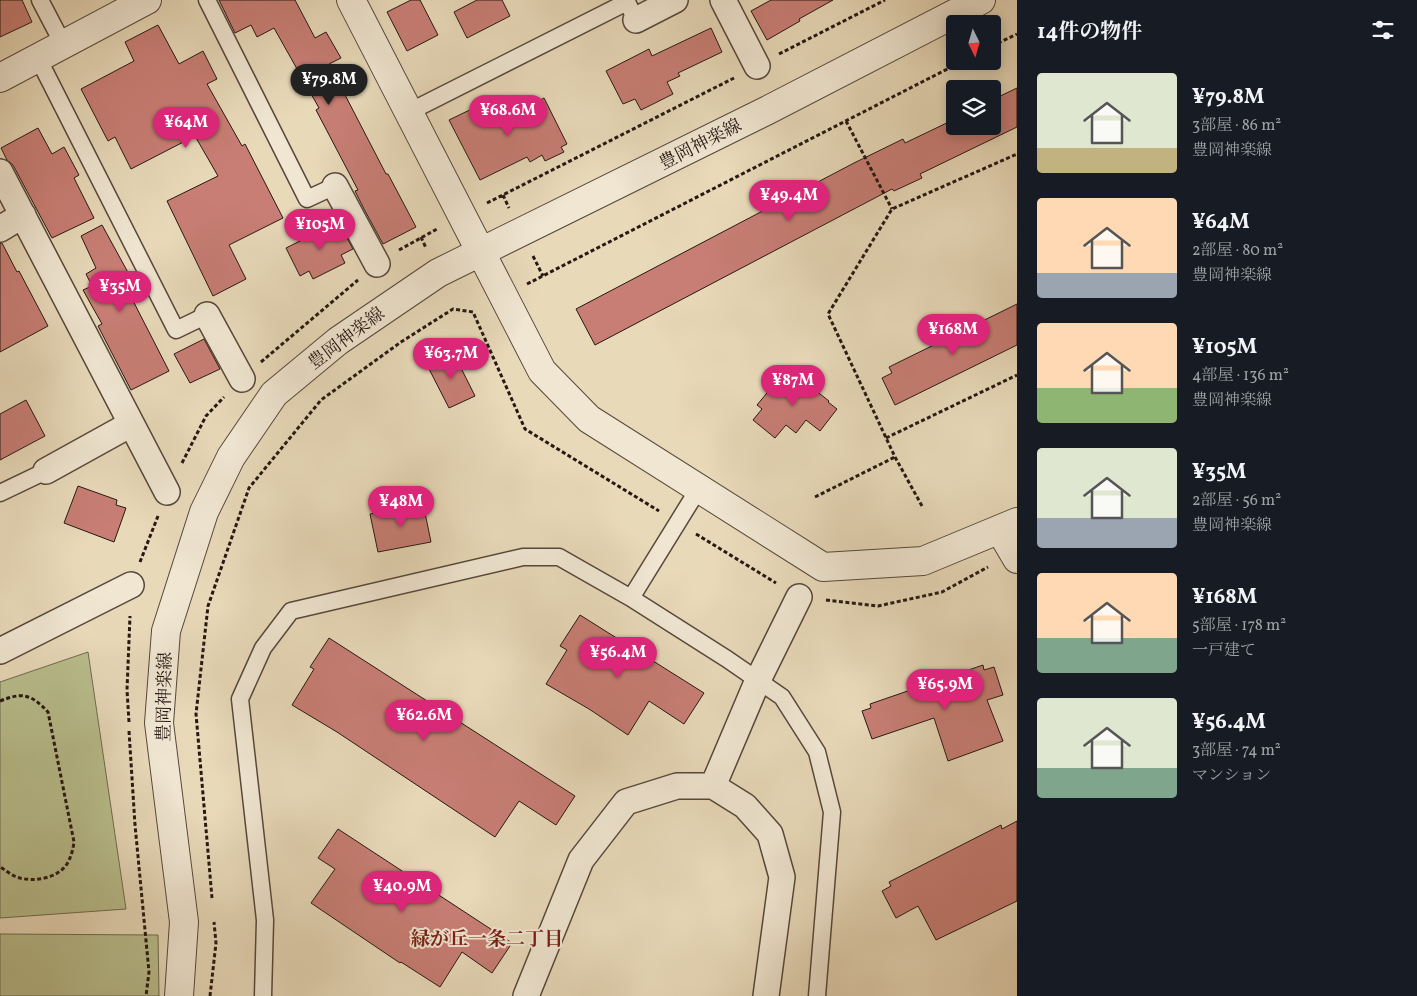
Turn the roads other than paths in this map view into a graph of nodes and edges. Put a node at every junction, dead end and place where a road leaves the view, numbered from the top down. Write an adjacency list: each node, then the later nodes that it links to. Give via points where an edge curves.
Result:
1 (40, 0): 9 (lane)
2 (148, 0): 9 (street)
3 (207, 0): 15 (lane, via 307,199)
4 (351, 0): 13 (street)
5 (675, 0): 8 (street)
6 (723, 0): 11 (street)
7 (981, 0): 18 (street, 豊岡神楽線)
8 (636, 20): 13 (lane, via 627,2)
9 (63, 44): 10 (street)
10 (38, 58): 12 (street); 20 (lane, via 176,330)
11 (756, 66)
12 (0, 78)
13 (408, 112): 18 (street)
14 (0, 172): 16 (street)
15 (335, 186): 19 (street)
16 (23, 215): 17 (street); 22 (street)
17 (0, 229)
18 (481, 252): 24 (street, via 542,370 589,419); 35 (street, 豊岡神楽線, via 438,273 338,341 274,394 232,457 204,512 166,631 160,724 184,922)
19 (377, 264)
20 (206, 315): 21 (street)
21 (242, 379)
22 (131, 424): 23 (street); 26 (street)
23 (46, 470): 25 (lane)
24 (699, 488): 27 (street, via 823,567 923,561); 31 (lane)
25 (0, 492)
26 (167, 492)
27 (1008, 526): 28 (street)
28 (1017, 559)
29 (131, 585): 32 (street)
30 (799, 597): 33 (street)
31 (631, 598): 33 (lane); 36 (lane, via 559,557 523,557 291,611 263,648 240,699 265,920)
32 (0, 651)
33 (758, 680): 34 (street); 39 (lane, via 782,697 817,752 832,812)
34 (713, 786): 37 (street, via 677,786 626,802 581,860); 38 (street, via 745,806 770,834 782,877)
35 (179, 996)
36 (263, 996)
37 (526, 996)
38 (766, 996)
39 (817, 996)

